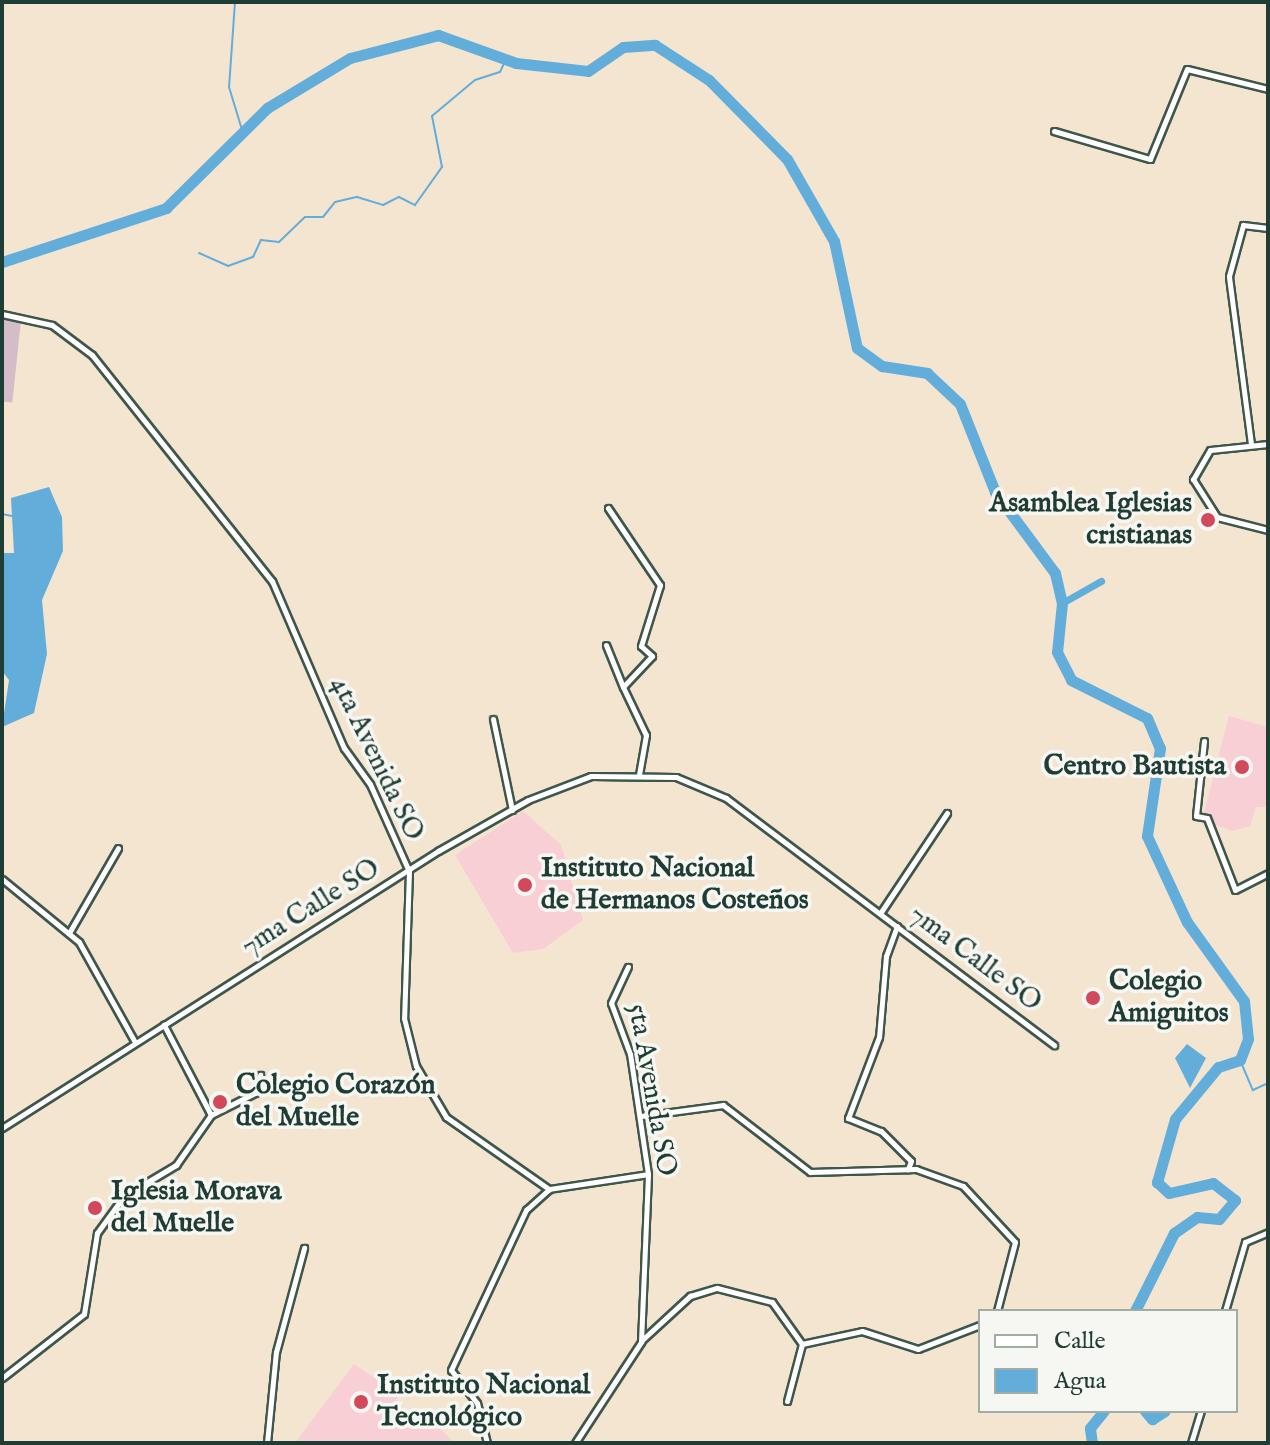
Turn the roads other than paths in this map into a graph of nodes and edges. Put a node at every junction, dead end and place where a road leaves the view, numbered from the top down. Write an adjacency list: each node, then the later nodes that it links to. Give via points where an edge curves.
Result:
1 (1268, 89): 2 (street, via 1187,69 1150,159)
2 (1054, 131)
3 (1268, 228): 5 (street, via 1243,225 1229,276)
4 (2, 314): 17 (street, 4ta Avenida SO, via 52,325 92,355 272,581 344,748 370,784)
5 (1251, 444): 6 (street); 8 (street, via 1210,450 1193,479 1217,517)
6 (1268, 444)
7 (608, 508): 10 (street, via 660,585 641,646 652,656)
8 (1268, 530)
9 (606, 645): 10 (street)
10 (623, 687): 13 (street, via 646,735)
11 (493, 719): 14 (street)
12 (1204, 741): 18 (street, via 1196,816 1207,818 1235,890)
13 (639, 773): 14 (street, 7ma Calle SO, via 591,776); 20 (street, 7ma Calle SO, via 676,777 726,798)
14 (512, 810): 17 (street, 7ma Calle SO)
15 (947, 813): 20 (street)
16 (118, 848): 22 (street)
17 (409, 871): 24 (street, 7ma Calle SO); 33 (street, 4ta Avenida SO, via 404,1018 416,1066 446,1117)
18 (1268, 873)
19 (2, 879): 22 (street)
20 (881, 912): 21 (street, 7ma Calle SO)
21 (897, 925): 26 (street, 7ma Calle SO); 31 (street, via 886,956 879,1037 848,1118 881,1131 911,1161)
22 (69, 933): 25 (street)
23 (628, 967): 29 (street, 5ta Avenida SO, via 611,1003)
24 (164, 1025): 25 (street, 7ma Calle SO); 28 (street)
25 (135, 1042): 30 (street, 7ma Calle SO)
26 (1054, 1045)
27 (260, 1075): 28 (street, via 255,1093)
28 (211, 1115): 41 (street, via 176,1165 124,1196 97,1233 84,1314)
29 (641, 1116): 31 (street, via 723,1105 810,1172); 32 (street, 5ta Avenida SO)
30 (2, 1128)
31 (908, 1169): 36 (street, via 963,1186 1007,1227 1014,1257)
32 (648, 1174): 33 (street); 39 (street, 5ta Avenida SO)
33 (549, 1189): 45 (street, via 526,1210 451,1370 477,1403)
34 (1268, 1232): 37 (street, via 1245,1242)
35 (304, 1248): 44 (street, via 276,1352)
36 (998, 1309)
37 (1226, 1309)
38 (978, 1326): 40 (street, via 918,1349 862,1331)
39 (641, 1342): 40 (street, via 690,1296 717,1288 772,1302); 46 (street)
40 (802, 1344): 42 (street)
41 (2, 1378)
42 (787, 1401)
43 (1200, 1413): 47 (street)
44 (267, 1443)
45 (487, 1443)
46 (575, 1443)
47 (1191, 1443)

